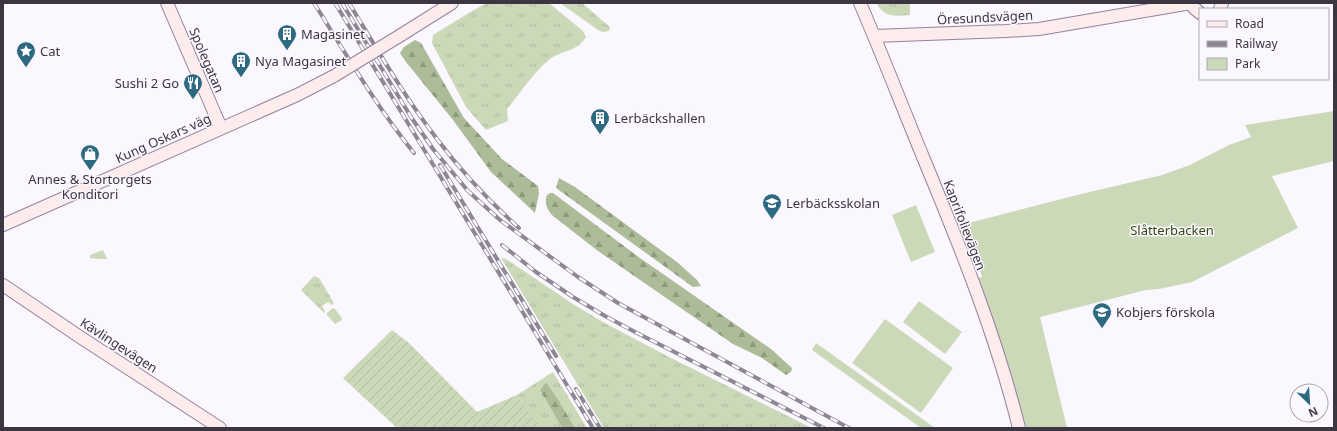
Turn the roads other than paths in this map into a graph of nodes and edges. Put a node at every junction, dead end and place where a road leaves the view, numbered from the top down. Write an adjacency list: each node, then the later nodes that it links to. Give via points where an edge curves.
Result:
1 (167, 3): 7 (main road, Spolegatan)
2 (452, 3): 7 (main road, Kung Oskars väg, bridge, via 334,76)
3 (860, 3): 6 (main road, Kaprifolievägen)
4 (1192, 3): 5 (main road, Öresundsvägen); 6 (main road, Öresundsvägen, via 1039,28)
5 (1199, 12)
6 (874, 36): 11 (main road, Kaprifolievägen, via 972,280 1007,380)
7 (221, 128): 8 (main road, Kung Oskars väg)
8 (3, 225)
9 (3, 285): 10 (main road, Kävlingevägen)
10 (220, 428)
11 (1019, 428)

